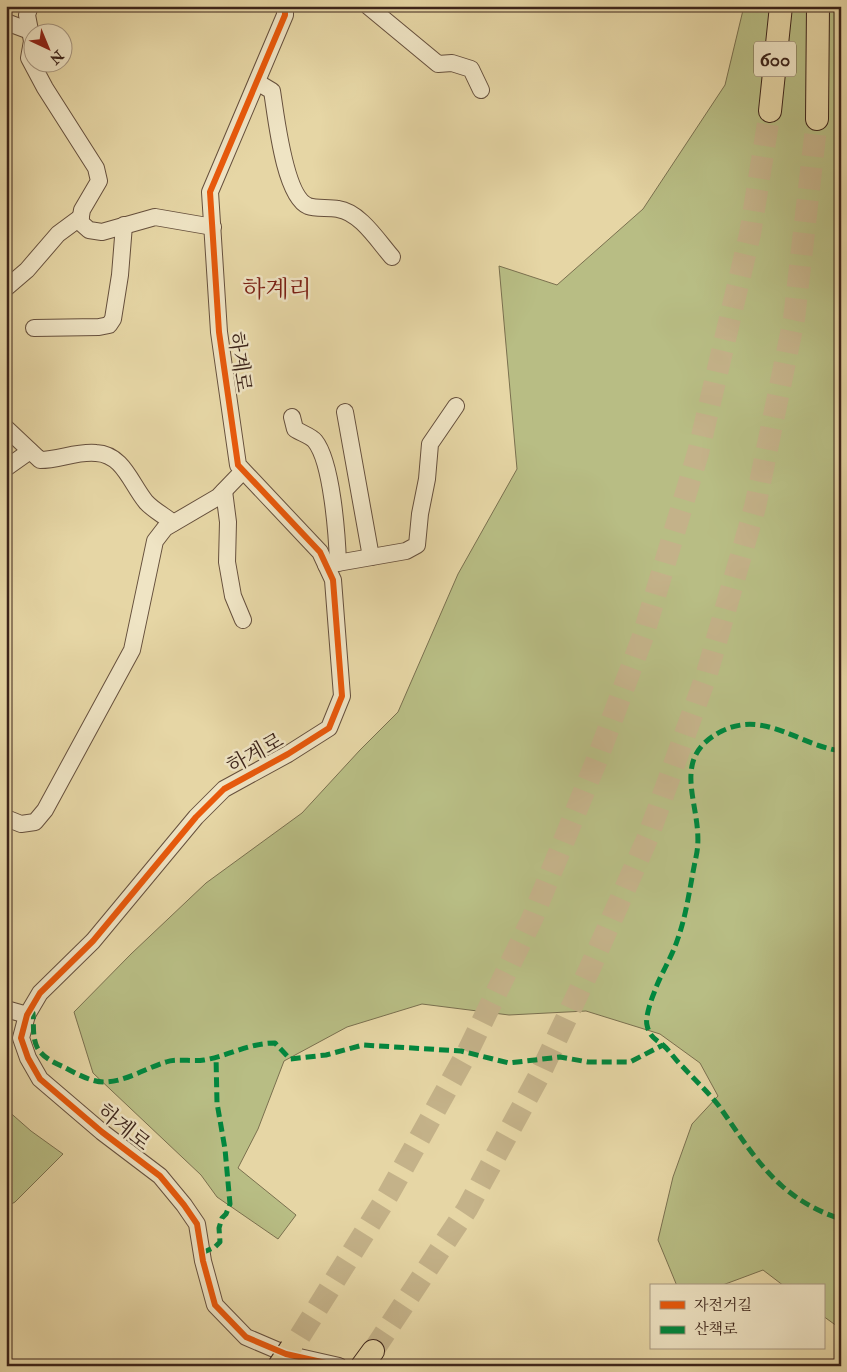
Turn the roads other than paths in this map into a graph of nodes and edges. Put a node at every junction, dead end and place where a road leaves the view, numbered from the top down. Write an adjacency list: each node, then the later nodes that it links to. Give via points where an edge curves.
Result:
1 (30, 6): 7 (street)
2 (285, 6): 10 (street, 하계로, via 285,15)
3 (368, 6): 11 (street, via 438,64 452,63 471,69)
4 (781, 6): 12 (highway, 600)
5 (818, 6): 13 (highway, 600)
6 (6, 22): 8 (street)
7 (28, 22)
8 (22, 28)
9 (36, 72): 14 (street, via 96,168 99,181)
10 (257, 82): 16 (street, 하계로, via 210,192); 17 (street, via 272,91 285,169 297,196 307,206 341,209 361,220)
11 (481, 90)
12 (770, 111)
13 (817, 119)
14 (81, 217): 15 (street, via 80,222 88,230 102,232); 18 (street, via 58,234 27,270)
15 (124, 225): 16 (street, via 155,217); 19 (street, via 120,275 113,319 109,325)
16 (213, 227): 26 (street, 하계로, via 219,332 238,465)
17 (392, 256)
18 (8, 282)
19 (34, 328)
20 (456, 406): 29 (street, via 430,444 417,545 406,551)
21 (345, 412): 29 (street)
22 (292, 417): 30 (street, via 295,429 314,440 322,452 337,535)
23 (6, 428): 24 (street)
24 (30, 451): 25 (street); 28 (street, via 40,460 78,453 99,453 111,457 120,463 148,504)
25 (6, 468)
26 (243, 471): 27 (street); 30 (street, 하계로)
27 (224, 491): 28 (street); 31 (street, via 228,522 227,562 233,596)
28 (173, 523): 32 (street, via 155,541 132,650 45,810 35,822 20,824)
29 (372, 557): 30 (street)
30 (332, 564): 34 (street, 하계로, via 342,696 329,728 224,788 92,941 40,992)
31 (243, 620)
32 (6, 818)
33 (6, 1009): 34 (street)
34 (27, 1015): 35 (street, 하계로, via 21,1038 40,1078 102,1132 160,1176 197,1224 215,1305 246,1336 286,1354)
35 (339, 1366)

